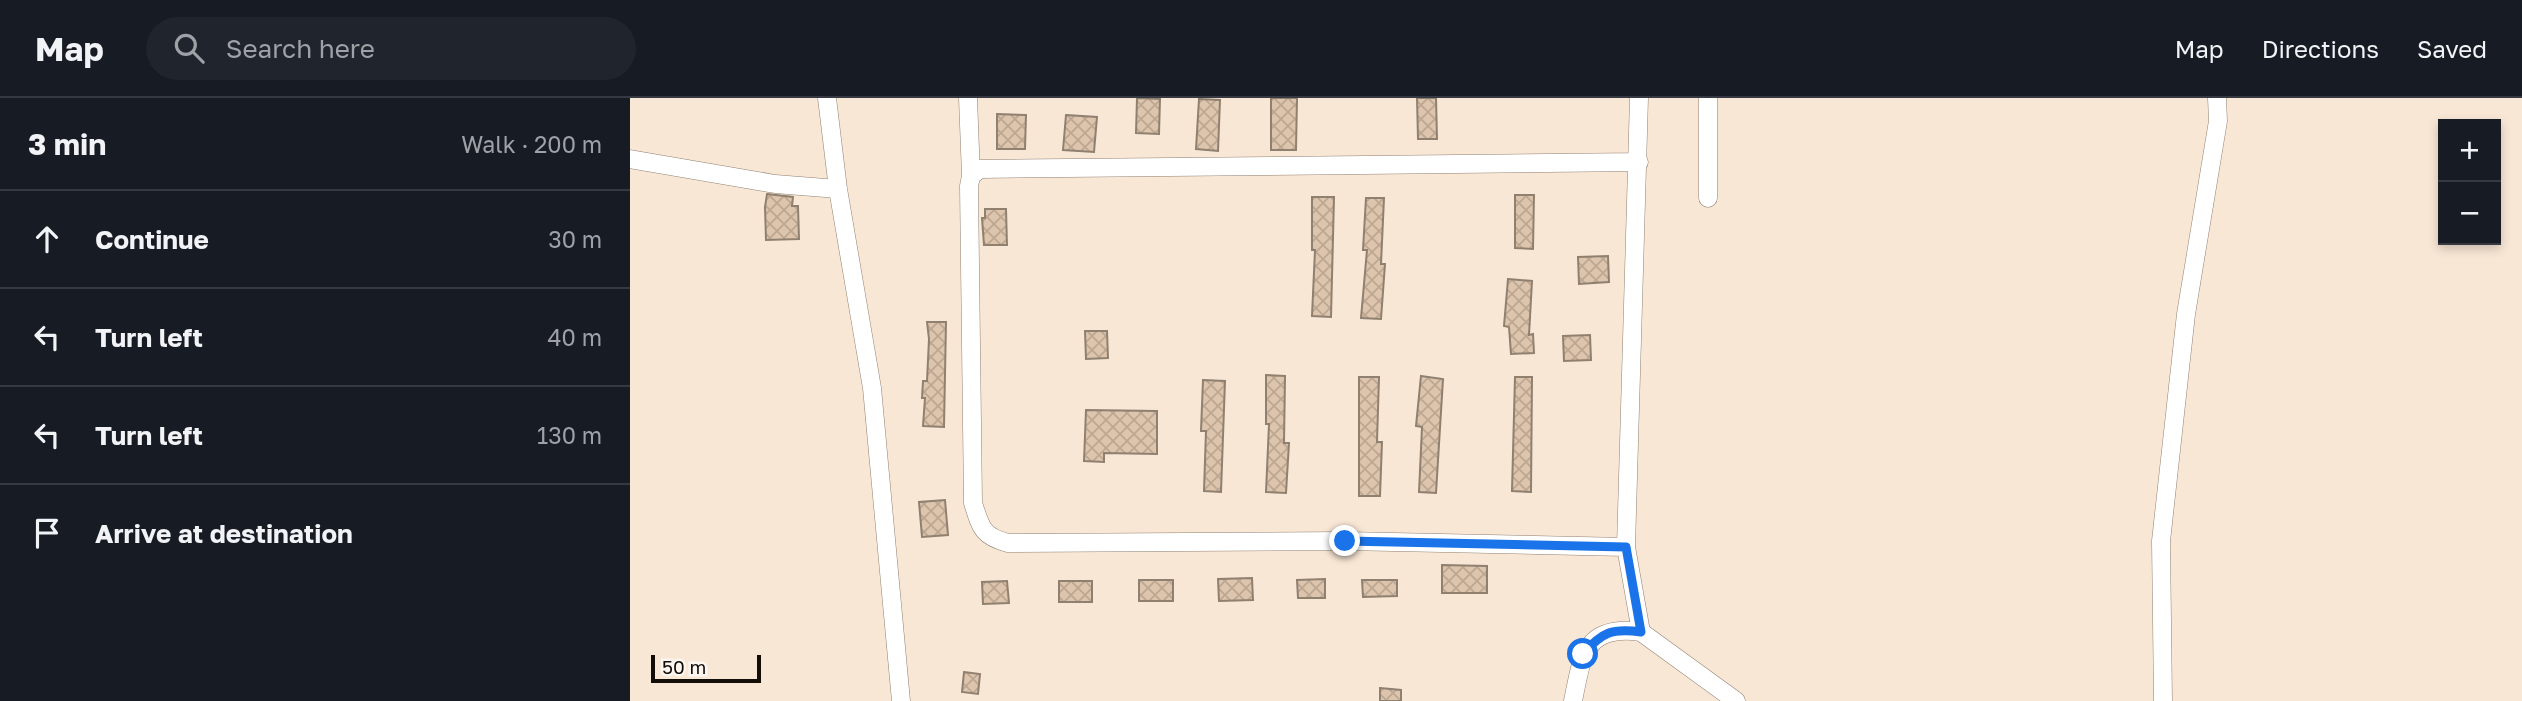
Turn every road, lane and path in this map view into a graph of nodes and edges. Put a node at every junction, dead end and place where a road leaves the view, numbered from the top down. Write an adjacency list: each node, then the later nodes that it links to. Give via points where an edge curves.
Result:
1 (827, 98): 9 (street)
2 (968, 98): 8 (street)
3 (1639, 98): 7 (street)
4 (1708, 98): 10 (street)
5 (2217, 98): 18 (street, via 2218,121 2186,314 2161,541)
6 (630, 159): 9 (street, via 775,184)
7 (1639, 162): 8 (street, via 980,169); 11 (street)
8 (971, 176): 11 (street, via 973,503 980,527 991,538 1008,544 1345,541)
9 (838, 188): 14 (street, via 873,388)
10 (1708, 198)
11 (1626, 547): 12 (street)
12 (1641, 632): 13 (street); 15 (street, via 1623,629 1598,636 1583,654)
13 (1707, 681): 16 (street); 17 (street)
14 (901, 701)
15 (1573, 701)
16 (1710, 701)
17 (1736, 701)
18 (2163, 701)

